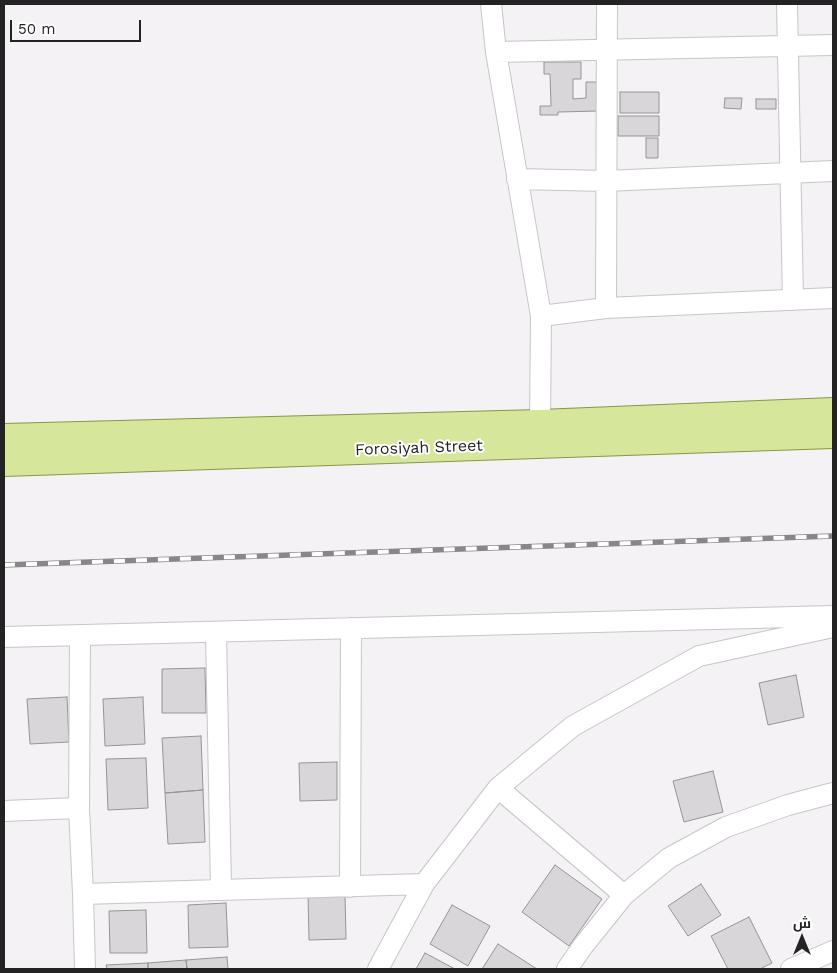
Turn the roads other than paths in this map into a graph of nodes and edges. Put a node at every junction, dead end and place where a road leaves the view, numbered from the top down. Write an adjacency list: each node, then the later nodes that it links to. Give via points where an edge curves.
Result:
1 (491, 4): 7 (street)
2 (607, 4): 6 (street)
3 (787, 4): 5 (street)
4 (833, 45): 5 (street)
5 (788, 46): 6 (street); 9 (street)
6 (607, 50): 7 (street); 11 (street)
7 (496, 52): 10 (street)
8 (833, 172): 9 (street)
9 (790, 173): 11 (street); 13 (street)
10 (517, 180): 11 (street); 15 (street)
11 (606, 181): 14 (street)
12 (833, 298): 13 (street)
13 (793, 300): 14 (street)
14 (606, 308): 15 (street)
15 (541, 316): 17 (street)
16 (833, 412): 17 (main road, Forosiyah Street)
17 (540, 424): 19 (main road, Forosiyah Street)
18 (833, 434): 20 (main road, Forosiyah Street)
19 (4, 438)
20 (4, 462)
21 (833, 616): 23 (street)
22 (833, 627): 27 (street, via 699,656 573,726)
23 (351, 628): 24 (street); 32 (street)
24 (216, 632): 25 (street); 33 (street)
25 (80, 635): 26 (street); 29 (street)
26 (4, 637)
27 (498, 788): 31 (street); 35 (street)
28 (833, 792): 35 (street, via 726,827 669,858)
29 (80, 808): 30 (street); 34 (street)
30 (4, 811)
31 (424, 884): 32 (street); 38 (street)
32 (350, 887): 33 (street)
33 (221, 889): 34 (street)
34 (84, 894): 37 (street)
35 (624, 895): 39 (street)
36 (833, 951): 40 (street)
37 (84, 969)
38 (378, 969)
39 (567, 969)
40 (791, 969)

